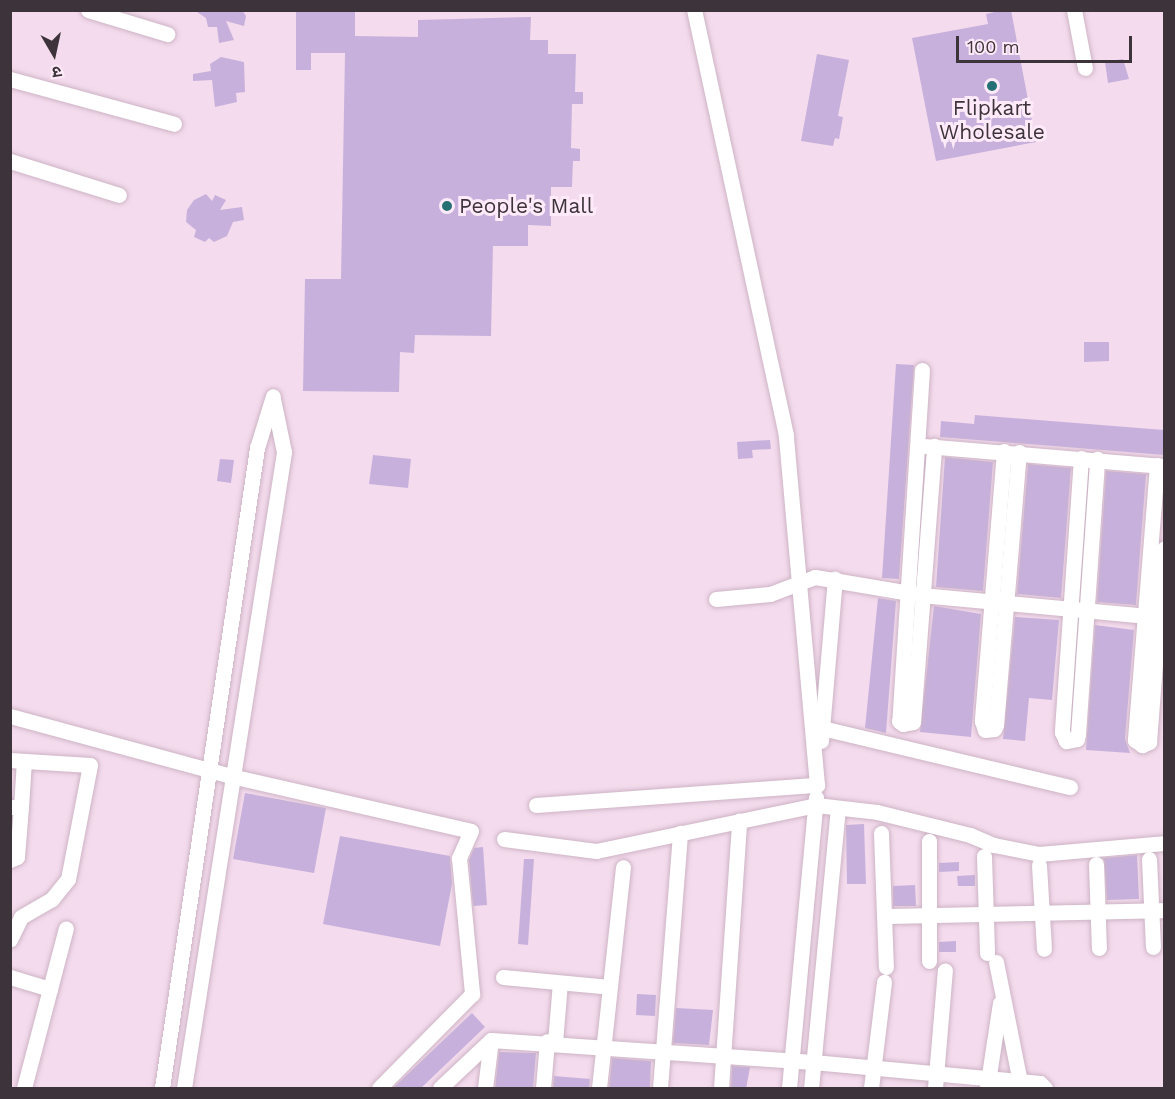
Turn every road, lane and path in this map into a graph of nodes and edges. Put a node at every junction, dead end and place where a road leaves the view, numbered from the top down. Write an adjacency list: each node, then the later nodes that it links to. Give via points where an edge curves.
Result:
1 (88, 10): 4 (street)
2 (694, 10): 20 (street, via 786,435 791,518)
3 (1074, 10): 5 (street)
4 (167, 34)
5 (1084, 68)
6 (10, 79): 7 (street)
7 (174, 124)
8 (10, 161): 9 (street)
9 (119, 195)
10 (922, 369): 11 (street)
11 (915, 445): 12 (street); 22 (street)
12 (933, 446): 13 (street); 22 (street)
13 (1012, 452): 14 (street); 24 (street)
14 (1081, 458): 15 (street); 25 (street)
15 (1097, 459): 16 (street); 26 (street)
16 (1160, 465): 29 (street)
17 (1164, 549): 29 (street)
18 (835, 579): 20 (street, via 815,577); 22 (street); 31 (street)
19 (236, 584): 21 (street); 21 (street, via 257,448 273,396 284,452); 27 (street)
20 (802, 585): 23 (street, via 770,594); 35 (street)
21 (261, 588): 28 (street)
22 (914, 593): 22 (street, via 913,722 903,724 899,721); 24 (street)
23 (716, 599)
24 (999, 603): 24 (street, via 996,725 986,730 982,721); 25 (street)
25 (1070, 609): 26 (street); 26 (street, via 1062,732 1066,741 1077,739 1078,734)
26 (1087, 611): 29 (street)
27 (232, 612): 28 (street); 33 (street)
28 (257, 615): 34 (street)
29 (1156, 617): 29 (street, via 1149,742 1142,746 1135,740)
30 (10, 716): 33 (street)
31 (822, 728): 35 (street); 36 (street)
32 (17, 760): 39 (street); 60 (street, via 90,765 68,879 52,899 21,917)
33 (211, 769): 34 (street); 80 (street)
34 (231, 777): 84 (street); 86 (street, via 471,831 459,858 472,994)
35 (818, 785): 37 (street); 38 (street)
36 (1070, 788)
37 (536, 805)
38 (816, 805): 40 (street); 41 (street); 77 (street)
39 (16, 807): 49 (street, via 17,857)
40 (838, 809): 46 (street, via 877,812 994,846 1039,854); 78 (street)
41 (739, 821): 42 (street); 76 (street)
42 (680, 832): 44 (street, via 596,851); 75 (street)
43 (881, 832): 58 (street)
44 (504, 839)
45 (928, 841): 57 (street)
46 (1164, 843)
47 (984, 856): 56 (street)
48 (1149, 859): 53 (street)
49 (10, 860)
50 (1096, 864): 54 (street)
51 (1039, 865): 55 (street)
52 (623, 867): 69 (street)
53 (1157, 910): 54 (street); 61 (street)
54 (1097, 912): 55 (street); 62 (street)
55 (1042, 913): 56 (street); 63 (street)
56 (986, 914): 57 (street); 71 (street, via 992,958)
57 (929, 915): 58 (street); 64 (street)
58 (884, 916): 79 (street, via 885,974)
59 (66, 928): 70 (street)
60 (10, 940)
61 (1153, 947)
62 (1099, 948)
63 (1044, 949)
64 (929, 961)
65 (945, 970): 81 (street)
66 (10, 977): 70 (street)
67 (503, 977): 68 (street)
68 (560, 983): 69 (street); 73 (street)
69 (610, 987): 74 (street)
70 (50, 989): 85 (street)
71 (1002, 991): 82 (street); 83 (street)
72 (490, 1040): 73 (street); 87 (street); 88 (street)
73 (551, 1041): 74 (street); 89 (street)
74 (602, 1046): 75 (street); 90 (street)
75 (664, 1052): 76 (street); 91 (street)
76 (723, 1056): 77 (street); 92 (street)
77 (792, 1061): 78 (street); 93 (street)
78 (813, 1062): 79 (street); 94 (street)
79 (872, 1069): 81 (street); 95 (street)
80 (162, 1082): 84 (street)
81 (935, 1082): 83 (street)
82 (1020, 1082): 83 (street); 96 (street, via 1040,1083)
83 (987, 1084)
84 (185, 1085)
85 (24, 1089)
86 (379, 1089)
87 (440, 1089)
88 (485, 1089)
89 (543, 1089)
90 (599, 1089)
91 (660, 1089)
92 (721, 1089)
93 (789, 1089)
94 (811, 1089)
95 (871, 1089)
96 (1045, 1089)

